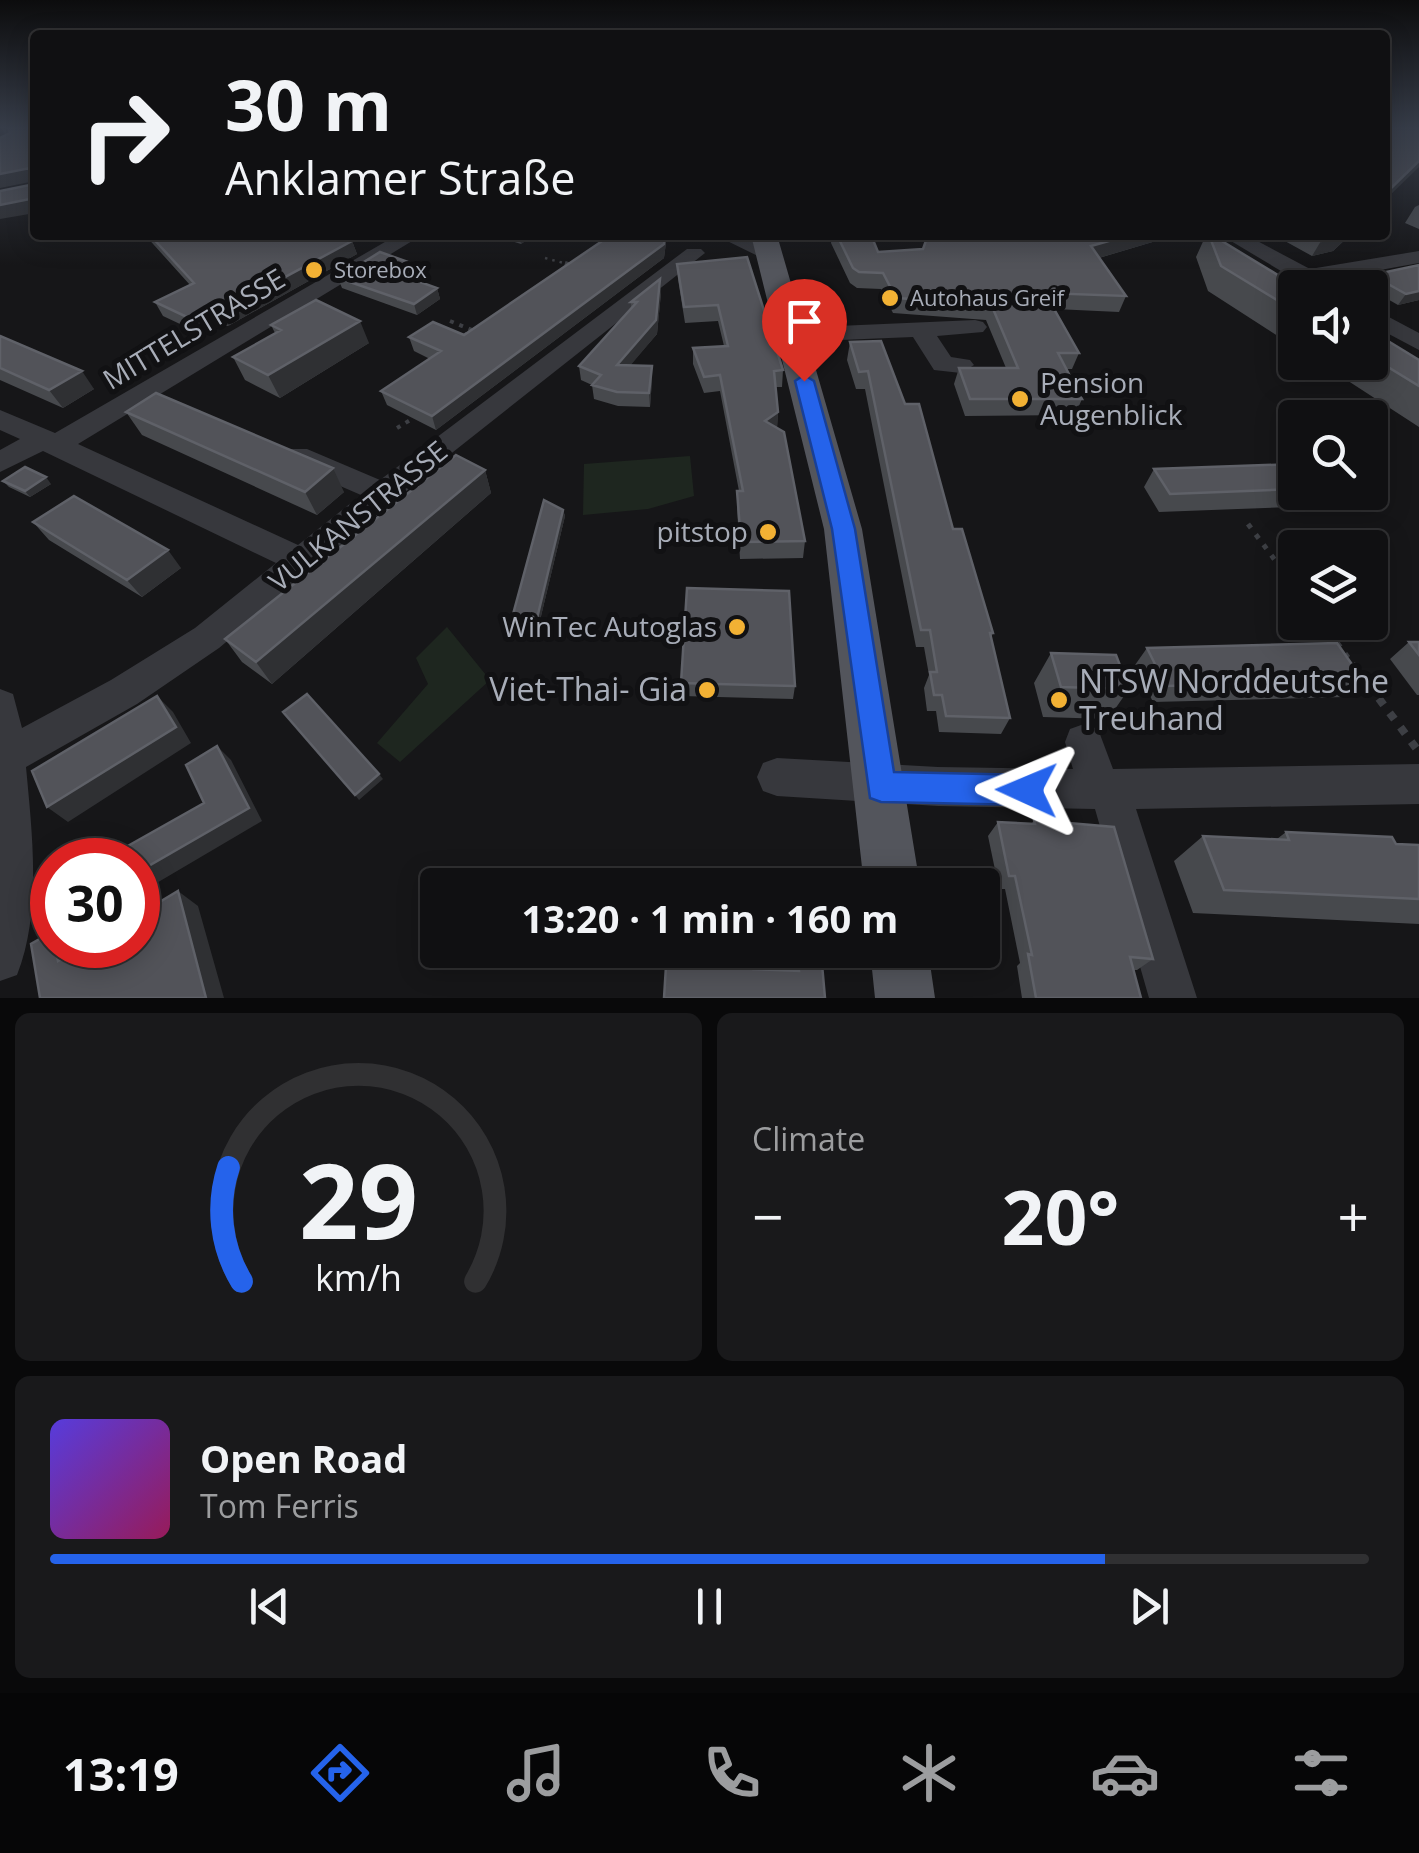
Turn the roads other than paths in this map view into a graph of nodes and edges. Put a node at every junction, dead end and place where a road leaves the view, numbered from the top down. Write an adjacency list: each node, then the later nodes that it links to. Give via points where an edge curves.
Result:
1 (404, 240): 18 (street, MITTELSTRASSE)
2 (1210, 240): 9 (street)
3 (1239, 240): 7 (street)
4 (767, 245): 13 (main road)
5 (694, 253): 24 (street, VULKANSTRASSE)
6 (1419, 257): 8 (street)
7 (1285, 270)
8 (1370, 270)
9 (1278, 282)
10 (1388, 325): 14 (street)
11 (975, 326): 12 (street)
12 (920, 328): 13 (street); 16 (street, via 943,365)
13 (792, 335): 31 (main road, via 844,529)
14 (1419, 343)
15 (1388, 351): 17 (street)
16 (962, 365)
17 (1419, 370)
18 (147, 392): 19 (street); 21 (street, MITTELSTRASSE)
19 (178, 405)
20 (0, 419): 21 (street)
21 (51, 441): 23 (street, MITTELSTRASSE); 25 (street)
22 (263, 442): 24 (street)
23 (0, 462)
24 (383, 493): 25 (street, VULKANSTRASSE)
25 (304, 562): 28 (street, VULKANSTRASSE, via 124,692)
26 (0, 706): 28 (street)
27 (1084, 742): 32 (street)
28 (3, 759): 34 (street, via 8,916)
29 (777, 777): 31 (street)
30 (1419, 784): 32 (street)
31 (881, 787): 32 (street); 33 (main road)
32 (1105, 791): 37 (street)
33 (890, 868)
34 (0, 958)
35 (901, 968): 36 (main road)
36 (904, 998)
37 (1173, 998)

